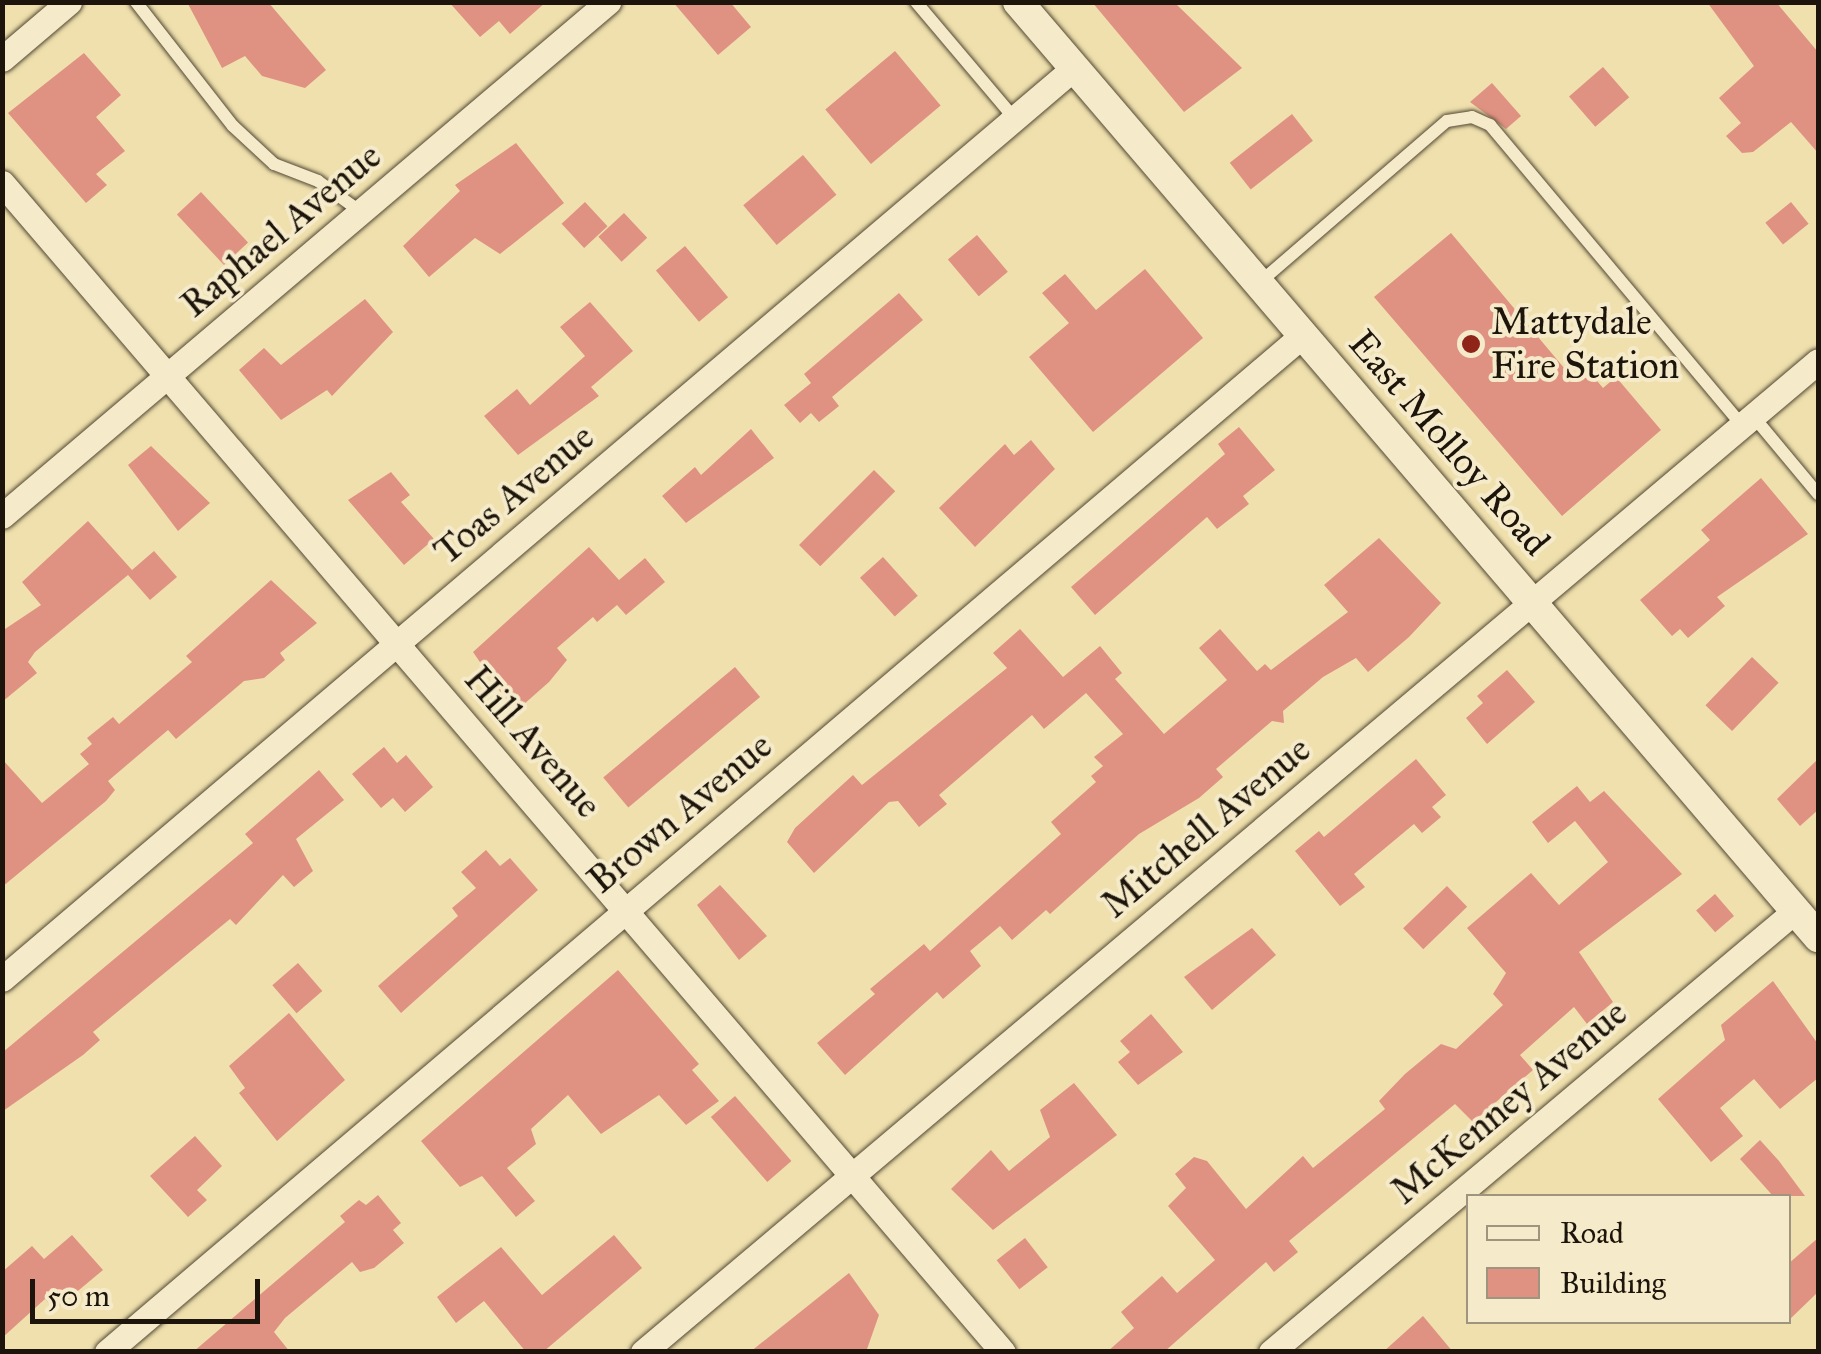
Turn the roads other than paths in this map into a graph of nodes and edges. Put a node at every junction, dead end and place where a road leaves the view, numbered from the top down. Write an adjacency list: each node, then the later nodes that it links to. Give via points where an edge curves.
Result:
1 (69, 2): 6 (street)
2 (136, 2): 10 (lane, via 233,126 274,164 318,181)
3 (608, 2): 10 (street, Raphael Avenue)
4 (916, 2): 8 (lane)
5 (1018, 2): 7 (street, East Molloy Road)
6 (2, 59)
7 (1074, 68): 8 (street, Toas Avenue); 11 (street, East Molloy Road)
8 (1015, 119): 19 (street, Toas Avenue)
9 (2, 184): 14 (street, Hill Avenue)
10 (361, 212): 14 (street, Raphael Avenue)
11 (1259, 283): 12 (street, East Molloy Road); 15 (lane, via 1447,121 1472,117 1490,125)
12 (1303, 335): 18 (street, East Molloy Road); 20 (street, Brown Avenue)
13 (1818, 361): 15 (street, Mitchell Avenue)
14 (169, 374): 17 (street, Raphael Avenue); 19 (street, Hill Avenue)
15 (1747, 420): 16 (lane); 18 (street, Mitchell Avenue)
16 (1818, 494)
17 (2, 516)
18 (1532, 600): 21 (street, East Molloy Road); 24 (street, Mitchell Avenue)
19 (398, 642): 20 (street, Hill Avenue); 23 (street, Toas Avenue)
20 (625, 908): 24 (street, Hill Avenue); 25 (street, Brown Avenue)
21 (1796, 910): 22 (street, East Molloy Road); 28 (street, McKenney Avenue)
22 (1818, 936)
23 (2, 978)
24 (852, 1174): 26 (street, Mitchell Avenue); 27 (street, Hill Avenue)
25 (108, 1352)
26 (643, 1352)
27 (1003, 1352)
28 (1272, 1352)

